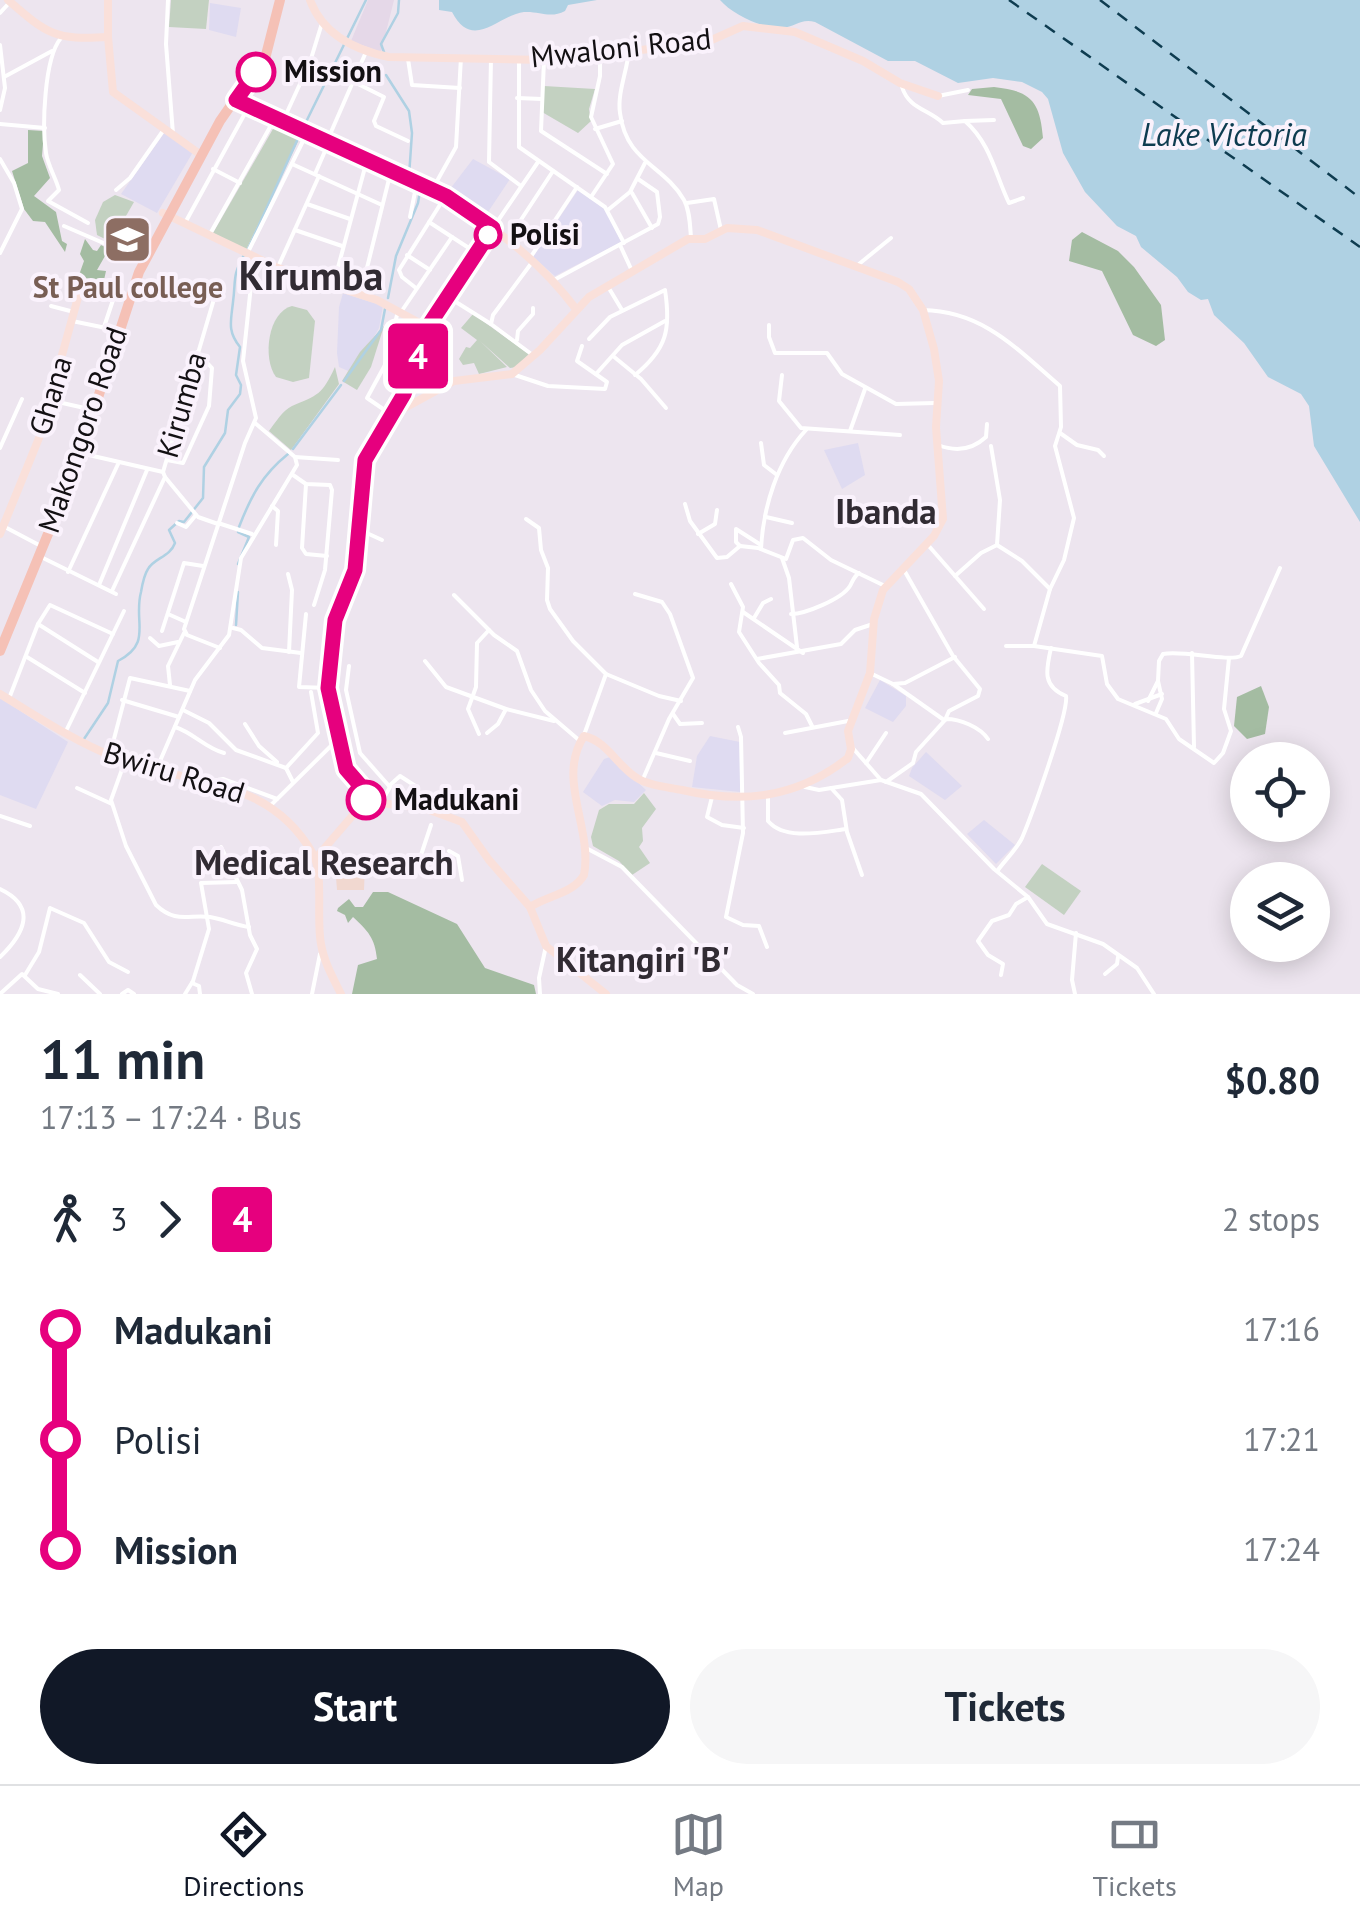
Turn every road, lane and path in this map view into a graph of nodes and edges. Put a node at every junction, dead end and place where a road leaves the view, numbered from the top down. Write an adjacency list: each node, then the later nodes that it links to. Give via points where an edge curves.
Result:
1 (108, 0): 8 (street)
2 (168, 0): 37 (street)
3 (278, 0): 28 (main road, Makongoro Road); 28 (main road, Makongoro Road, via 266,56)
4 (310, 0): 7 (street, Mwaloni Road)
5 (9, 1): 6 (street); 9 (street)
6 (0, 13)
7 (322, 23): 13 (street, Mwaloni Road); 30 (street, via 306,72)
8 (108, 36): 9 (street); 37 (street, via 113,92)
9 (61, 38): 11 (street)
10 (0, 45): 20 (street)
11 (52, 51): 20 (street); 35 (street)
12 (629, 51): 14 (street, Mwaloni Road); 22 (street, Mwaloni Road, via 716,41 742,26 792,31); 32 (street)
13 (366, 52): 17 (street, Mwaloni Road); 21 (street)
14 (600, 55): 19 (street, Mwaloni Road); 36 (street, via 591,106)
15 (461, 57): 16 (street, Mwaloni Road); 17 (street, Mwaloni Road); 23 (street)
16 (491, 58): 18 (street, Mwaloni Road); 55 (street, via 489,162)
17 (408, 59): 23 (street, via 412,85)
18 (518, 60): 19 (street, Mwaloni Road); 26 (street)
19 (544, 60): 27 (street)
20 (4, 77): 29 (street)
21 (354, 82): 39 (street, via 384,98 376,126); 40 (street)
22 (900, 83): 25 (street, Mwaloni Road); 33 (street, via 918,109 942,123)
23 (460, 88): 58 (street, via 456,146)
24 (968, 90): 25 (street)
25 (941, 96)
26 (517, 98): 27 (street); 44 (street, via 518,144)
27 (542, 98): 50 (street, via 544,134)
28 (241, 102): 30 (street); 41 (main road, Makongoro Road); 41 (main road, Makongoro Road); 47 (street)
29 (0, 110)
30 (279, 120): 38 (street); 54 (street)
31 (994, 120): 33 (street)
32 (622, 121): 36 (street); 45 (street)
33 (965, 121): 63 (street, via 995,160 1009,203)
34 (0, 124): 35 (street)
35 (45, 128): 72 (street, via 46,156 59,190 48,201)
36 (595, 129): 50 (street, via 613,163)
37 (169, 131): 41 (street); 57 (street)
38 (303, 131): 40 (street); 46 (street)
39 (408, 141)
40 (328, 142): 43 (street); 51 (street)
41 (199, 153): 68 (main road, Makongoro Road)
42 (0, 159): 85 (street, via 22,209)
43 (367, 160): 48 (street); 60 (street)
44 (538, 161): 49 (street); 55 (street)
45 (645, 163): 52 (street); 64 (street)
46 (292, 164): 51 (street); 87 (street)
47 (213, 168): 54 (street); 68 (street)
48 (391, 171): 53 (street); 66 (street)
49 (553, 171): 56 (street); 82 (street)
50 (607, 174): 62 (street)
51 (317, 175): 60 (street); 65 (street)
52 (638, 179): 59 (street); 75 (street, via 657,192 660,217)
53 (417, 182): 58 (street); 69 (street)
54 (240, 183): 78 (street)
55 (522, 186): 74 (street)
56 (577, 187): 62 (street); 90 (street)
57 (116, 190)
58 (432, 190): 61 (street)
59 (630, 192): 67 (street); 75 (street)
60 (356, 193): 66 (street); 70 (street)
61 (446, 196): 71 (street); 74 (street)
62 (590, 196): 67 (street)
63 (1023, 198)
64 (686, 202): 77 (street, via 714,199); 80 (street)
65 (306, 204): 70 (street); 76 (street)
66 (382, 204): 102 (street)
67 (608, 210): 83 (street)
68 (172, 216): 78 (street); 105 (main road, Makongoro Road); 146 (main road, Makongoro Road, via 130,293)
69 (410, 217)
70 (350, 219): 84 (street)
71 (428, 222): 79 (street); 88 (street)
72 (88, 223)
73 (64, 226): 89 (street)
74 (493, 228): 82 (street); 86 (street)
75 (652, 228): 83 (street)
76 (295, 230): 84 (street); 91 (street)
77 (721, 230): 80 (street); 92 (street, via 756,230)
78 (210, 234): 87 (street)
79 (452, 237): 86 (street); 93 (street)
80 (691, 238): 94 (street)
81 (891, 238): 92 (street)
82 (507, 240): 90 (street)
83 (622, 244): 94 (street); 95 (street)
84 (342, 246): 98 (street)
85 (0, 253)
86 (476, 253): 103 (street)
87 (251, 255): 91 (street); 136 (street, via 243,361)
88 (406, 255): 93 (street); 100 (street, via 399,274)
89 (136, 257)
90 (531, 259): 95 (street); 113 (street)
91 (278, 268): 98 (street)
92 (855, 268): 109 (street, via 898,282)
93 (430, 270): 100 (street)
94 (632, 272): 99 (street)
95 (554, 280): 107 (street)
96 (220, 282): 118 (street, Kirumba)
97 (82, 283): 111 (street, Ghana)
98 (333, 286): 102 (street)
99 (607, 286): 107 (street); 108 (street)
100 (416, 288): 110 (street)
101 (116, 294): 105 (street)
102 (361, 294): 110 (street)
103 (446, 296): 113 (street); 116 (street)
104 (51, 306): 111 (street)
105 (115, 307): 115 (main road, Makongoro Road)
106 (534, 308): 120 (street)
107 (576, 309): 123 (street)
108 (622, 310): 112 (street, via 665,290); 119 (street)
109 (923, 310): 132 (street, via 938,375); 140 (street, via 977,321 1060,386)
110 (400, 311): 116 (street); 135 (street, via 368,398)
111 (73, 316): 115 (street, Ghana); 131 (street, Ghana)
112 (665, 321): 124 (street); 127 (street, via 667,338)
113 (491, 324): 120 (street)
114 (769, 325): 129 (street, via 775,353 827,352 842,374)
115 (107, 328): 134 (main road, Makongoro Road)
116 (427, 328): 135 (street)
117 (193, 332): 118 (street)
118 (202, 335): 122 (street, Kirumba)
119 (589, 339)
120 (516, 340): 123 (street)
121 (582, 346): 126 (street, via 577,361)
122 (197, 352): 149 (street, Kirumba); 149 (street, via 212,368 209,406 183,463)
123 (534, 356): 125 (street)
124 (613, 356): 126 (street); 127 (street)
125 (512, 374): 126 (street, via 547,386 605,390 607,382); 135 (street, via 454,381)
126 (596, 374)
127 (634, 375): 133 (street)
128 (782, 375): 138 (street, via 779,401)
129 (865, 388): 132 (street, via 896,404); 139 (street)
130 (22, 399): 145 (street)
131 (50, 400): 134 (street); 166 (street, Ghana)
132 (937, 402): 143 (street)
133 (666, 408)
134 (90, 410): 146 (main road, Makongoro Road)
135 (391, 415): 167 (street, via 365,460)
136 (255, 423): 147 (street); 165 (street)
137 (987, 424): 143 (street, via 984,439 973,445 956,451)
138 (806, 430): 139 (street); 154 (street)
139 (850, 432): 141 (street)
140 (1060, 433): 148 (street); 189 (street, via 1055,446 1074,518)
141 (900, 435)
142 (761, 443): 154 (street, via 764,464)
143 (938, 445): 171 (street, via 943,518)
144 (992, 446): 173 (street, via 1000,500)
145 (0, 448)
146 (82, 456): 151 (street, Kirumba); 176 (main road, Makongoro Road)
147 (294, 456): 150 (street); 155 (street)
148 (1104, 456)
149 (166, 460): 153 (street, Kirumba)
150 (338, 460)
151 (119, 462): 152 (street, Kirumba); 182 (street)
152 (148, 468): 153 (street, Kirumba); 187 (street, Kirumba)
153 (164, 475): 160 (street, Kirumba); 187 (street, Kirumba, via 114,592)
154 (777, 475): 161 (street)
155 (292, 476): 156 (street); 158 (street)
156 (306, 484): 177 (street, via 302,551); 177 (street, via 332,488)
157 (685, 504): 168 (street)
158 (272, 506): 169 (street); 172 (street, via 278,511)
159 (717, 510): 168 (street, via 715,524)
160 (195, 512): 164 (street, via 186,527); 165 (street)
161 (766, 517): 163 (street); 175 (street)
162 (526, 519): 229 (street, via 538,528 550,609)
163 (792, 523)
164 (177, 524)
165 (218, 524): 169 (street); 179 (street)
166 (1, 528): 176 (street)
167 (358, 529): 170 (street); 234 (street, via 353,579 335,620)
168 (698, 534): 174 (street, via 716,558)
169 (253, 535): 204 (street, via 238,569)
170 (382, 540)
171 (926, 544): 181 (street); 185 (street)
172 (276, 545)
173 (997, 545): 185 (street); 189 (street)
174 (740, 546): 175 (street); 175 (street, via 736,528)
175 (761, 547): 178 (street)
176 (39, 551): 182 (street); 210 (main road, Makongoro Road); 217 (main road, Makongoro Road)
177 (327, 556): 193 (street)
178 (782, 558): 183 (street, via 793,540 804,538); 199 (street)
179 (203, 566): 197 (street, via 184,563); 201 (street)
180 (1280, 568): 224 (street, via 1245,650)
181 (904, 570): 188 (street); 223 (street)
182 (68, 572): 187 (street)
183 (858, 573): 188 (street); 199 (street, via 834,598)
184 (288, 574): 218 (street)
185 (954, 576): 194 (street)
186 (731, 584): 196 (street)
187 (99, 585)
188 (885, 586): 203 (street)
189 (1050, 589): 213 (street)
190 (634, 594): 244 (street, via 662,602 670,614 693,678)
191 (454, 595): 205 (street)
192 (771, 599): 200 (street)
193 (314, 605)
194 (984, 609)
195 (124, 611): 208 (street)
196 (743, 612): 200 (street); 225 (street, via 739,632)
197 (168, 614): 201 (street); 206 (street)
198 (306, 614): 219 (street)
199 (791, 614): 214 (street)
200 (754, 618): 214 (street)
201 (186, 622): 207 (street)
202 (38, 624): 208 (street, via 53,604); 222 (street); 227 (street)
203 (873, 624): 220 (street, via 854,630 842,644); 230 (street)
204 (232, 628): 215 (street); 218 (street, via 262,648)
205 (490, 630): 241 (street, via 476,643); 254 (street, via 517,651 531,690)
206 (162, 631)
207 (184, 633): 211 (street); 215 (street)
208 (113, 634): 227 (street)
209 (150, 638): 211 (street, via 159,646)
210 (0, 639)
211 (178, 642): 233 (street, via 167,670)
212 (1006, 646): 213 (street)
213 (1034, 646): 216 (street)
214 (796, 647): 220 (street)
215 (220, 648): 237 (street)
216 (1051, 648): 246 (street, via 1102,656 1109,688); 302 (street, via 1046,674 1068,702 1022,837)
217 (0, 651)
218 (289, 652): 219 (street)
219 (301, 653): 235 (street, via 299,687)
220 (803, 653): 225 (street)
221 (1192, 653): 224 (street); 231 (street, via 1163,654); 269 (street)
222 (27, 656): 238 (street); 240 (street)
223 (955, 657): 232 (street); 253 (street, via 980,693)
224 (1229, 658): 269 (street, via 1224,709 1231,731 1223,753 1214,763)
225 (756, 660): 257 (street)
226 (425, 661): 241 (street, via 443,686)
227 (99, 662): 238 (street)
228 (349, 666): 236 (street)
229 (606, 674): 243 (street); 266 (street)
230 (870, 674): 232 (street); 252 (street)
231 (1158, 681): 239 (street); 245 (street)
232 (893, 684): 253 (street)
233 (170, 686): 237 (street); 242 (street, via 130,678)
234 (329, 689): 235 (street); 236 (street); 265 (street)
235 (311, 690): 276 (street, via 318,733)
236 (346, 690): 282 (street, via 361,756)
237 (190, 691): 248 (street)
238 (85, 693): 264 (street)
239 (1162, 694): 245 (street); 250 (street)
240 (4, 697): 264 (street, Bwiru Road)
241 (473, 698): 247 (street); 262 (street, via 468,710)
242 (122, 700): 251 (street); 272 (street)
243 (671, 700): 244 (street); 249 (street)
244 (681, 700): 249 (street)
245 (1148, 701): 246 (street)
246 (1131, 704): 250 (street)
247 (506, 709): 254 (street); 260 (street)
248 (183, 710): 251 (street); 276 (street, via 205,720 236,750)
249 (673, 713): 255 (street, via 680,724); 270 (street)
250 (1156, 713): 269 (street)
251 (179, 717): 258 (street)
252 (853, 720): 257 (street); 268 (street)
253 (944, 720): 267 (street, via 963,722); 279 (street, via 913,764)
254 (554, 721): 266 (street)
255 (702, 723)
256 (245, 724): 276 (street)
257 (812, 726): 263 (street)
258 (174, 727): 271 (street); 277 (street)
259 (738, 727): 288 (street)
260 (486, 733)
261 (886, 733): 275 (street)
262 (480, 734)
263 (785, 734)
264 (64, 735): 272 (street, Bwiru Road)
265 (338, 739): 280 (street); 289 (street, via 346,769)
266 (582, 739): 278 (street, via 595,740); 299 (street, via 572,777)
267 (988, 739)
268 (851, 745): 275 (street); 281 (street, via 848,758)
269 (1194, 747)
270 (654, 752): 274 (street); 278 (street)
271 (224, 754)
272 (110, 755): 273 (street, Bwiru Road)
273 (126, 761): 277 (street, Bwiru Road); 291 (street)
274 (690, 761)
275 (866, 763): 279 (street)
276 (283, 767): 280 (street)
277 (156, 770): 290 (street, Bwiru Road)
278 (642, 781): 286 (street)
279 (883, 781): 285 (street); 302 (street, via 921,794)
280 (293, 782): 290 (street)
281 (802, 785): 285 (street); 287 (street)
282 (389, 786): 283 (street, via 402,776); 289 (street)
283 (418, 787)
284 (77, 788): 291 (street)
285 (831, 788): 297 (street, via 842,800)
286 (712, 797): 288 (street); 296 (street, via 708,817)
287 (768, 797): 288 (street); 297 (street, via 772,827 806,834)
288 (743, 798): 296 (street)
289 (370, 800): 301 (street); 309 (street, via 456,817)
290 (274, 802): 301 (street, Bwiru Road)
291 (112, 804): 310 (street, via 158,908 190,919)
292 (2, 817): 293 (street); 294 (street)
293 (0, 826)
294 (30, 826)
295 (431, 826): 304 (street)
296 (744, 828): 314 (street, via 726,916 759,926)
297 (846, 830): 303 (street)
298 (221, 847): 306 (street)
299 (586, 848): 309 (street, via 580,883); 338 (street, via 617,862)
300 (449, 850): 305 (street, via 458,856)
301 (316, 858): 315 (street)
302 (997, 871): 308 (street)
303 (862, 875)
304 (414, 876)
305 (462, 880)
306 (238, 882): 310 (street, via 201,881); 311 (street)
307 (0, 889): 316 (street, via 18,900 24,916 19,936)
308 (1028, 896): 312 (street, via 1047,924); 322 (street, via 990,923 978,941 1003,964)
309 (530, 907): 313 (street)
310 (207, 916): 311 (street); 323 (street, via 210,928)
311 (249, 927): 333 (street, via 257,951 246,973)
312 (1076, 934): 317 (street); 339 (street)
313 (546, 946): 336 (street); 337 (street)
314 (767, 947)
315 (322, 950): 334 (street); 335 (street)
316 (0, 957)
317 (1118, 957): 319 (street); 340 (street, via 1136,968)
318 (128, 972): 320 (street, via 106,959 87,926 50,908 40,952)
319 (1105, 974)
320 (25, 975): 324 (street); 326 (street)
321 (80, 975): 325 (street)
322 (1001, 975)
323 (192, 983): 331 (street); 332 (street)
324 (36, 987): 327 (street); 328 (street)
325 (96, 993)
326 (0, 994)
327 (30, 994)
328 (58, 994)
329 (122, 994): 330 (street)
330 (134, 994)
331 (185, 994)
332 (200, 994)
333 (252, 994)
334 (312, 994)
335 (340, 994)
336 (540, 994)
337 (606, 994)
338 (753, 994)
339 (1075, 994)
340 (1154, 994)

